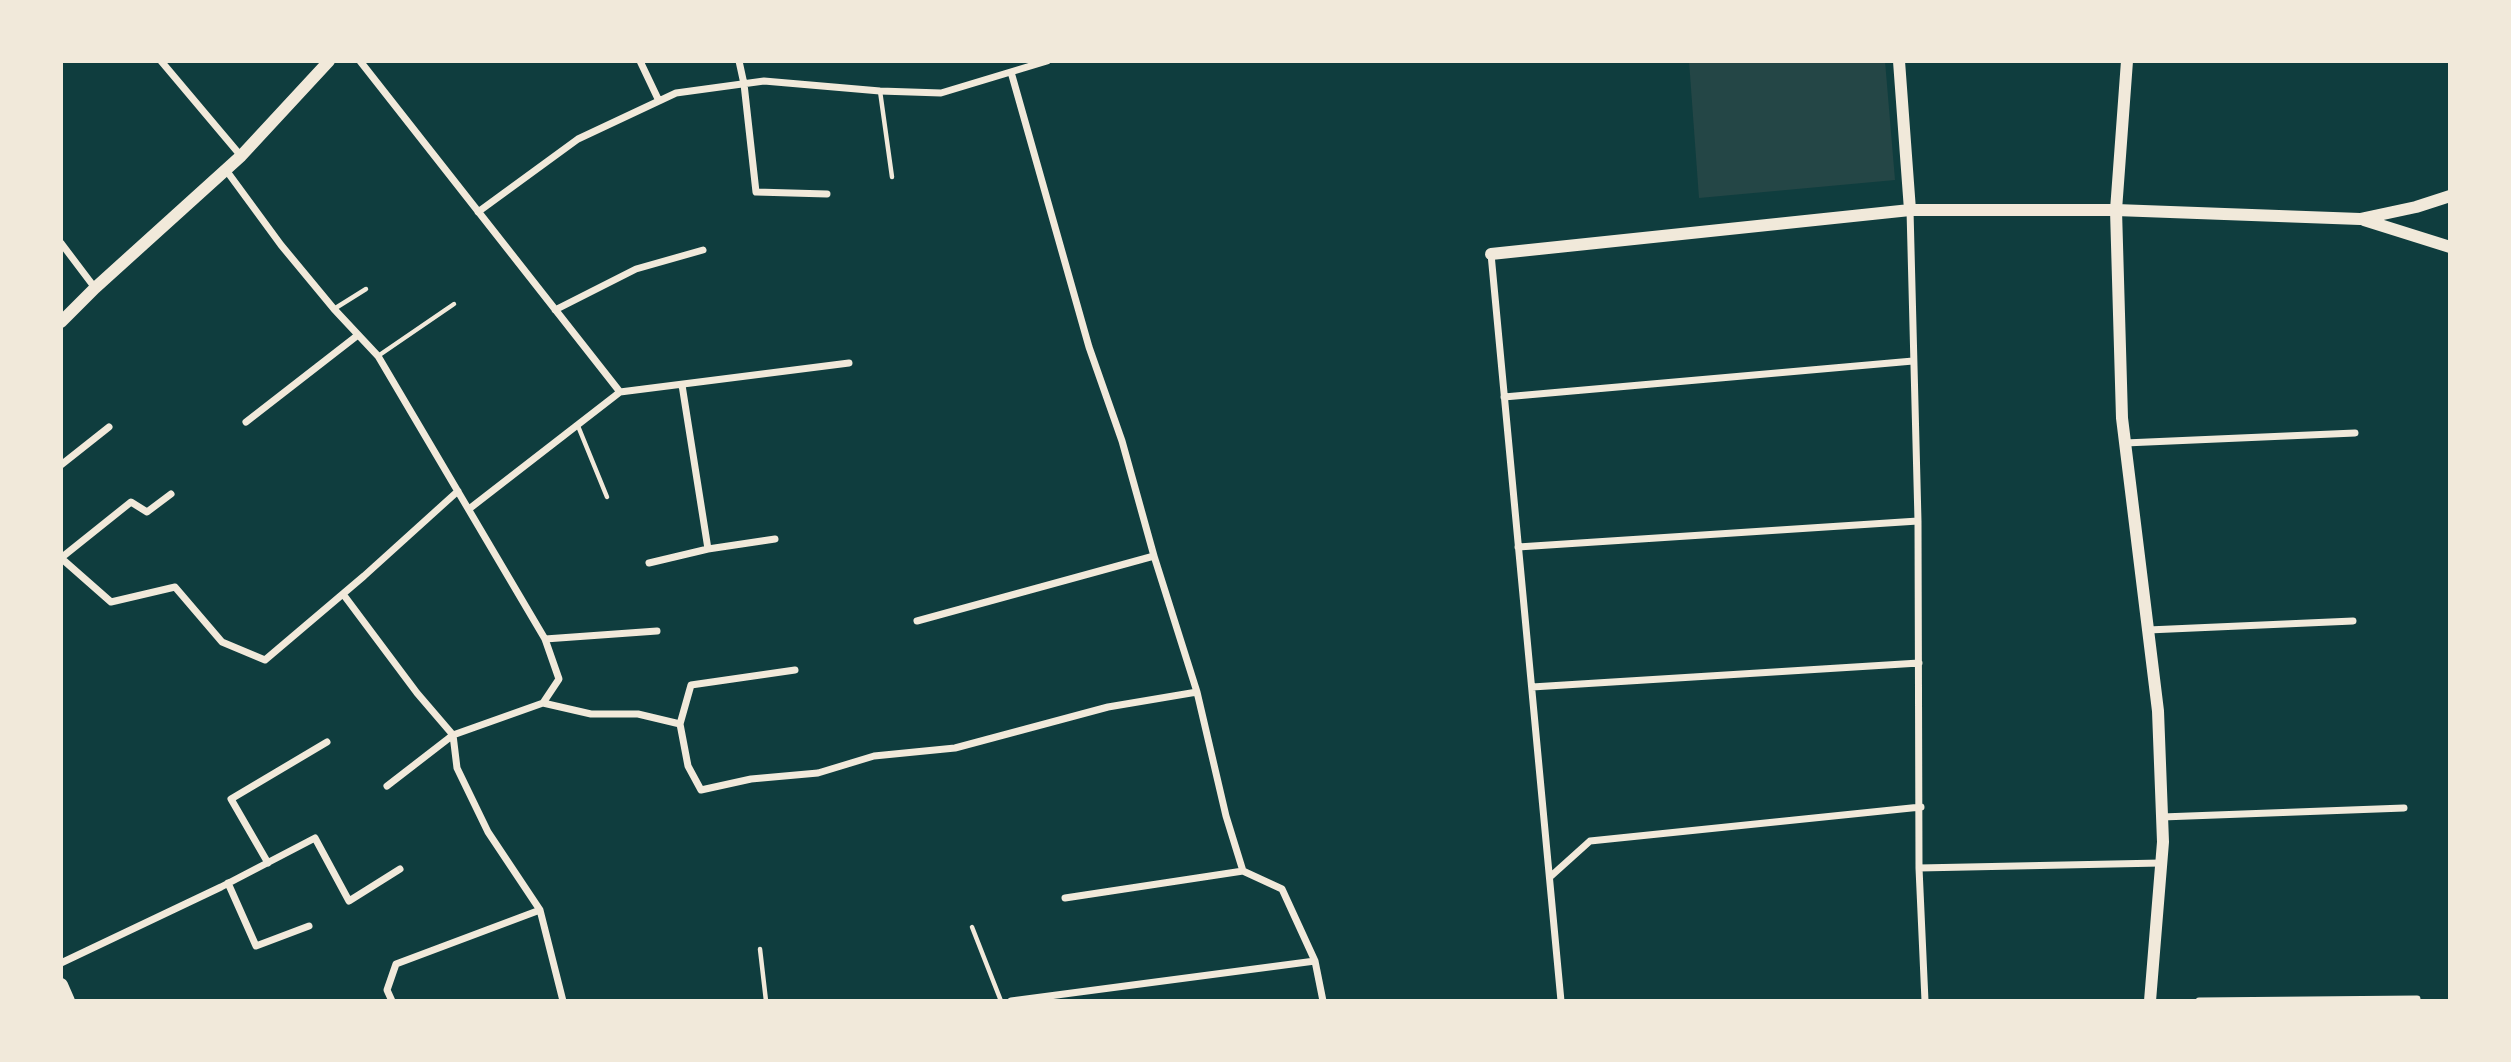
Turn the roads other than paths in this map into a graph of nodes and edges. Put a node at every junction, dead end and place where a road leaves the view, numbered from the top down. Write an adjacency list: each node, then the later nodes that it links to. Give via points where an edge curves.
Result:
1 (162, 61): 13 (street)
2 (329, 61): 13 (street)
3 (360, 61): 20 (street)
4 (640, 61): 12 (street)
5 (739, 61): 10 (street)
6 (1047, 61): 9 (street)
7 (1899, 61): 19 (street)
8 (2127, 61): 18 (street)
9 (1011, 72): 11 (street, via 941,93); 53 (street)
10 (744, 84): 11 (street); 12 (street, via 676,93); 16 (street, via 756,192)
11 (880, 91): 15 (lane)
12 (659, 101): 20 (street, via 578,139)
13 (241, 156): 14 (street)
14 (226, 170): 26 (street); 29 (street)
15 (892, 177)
16 (827, 194)
17 (2450, 196): 21 (street)
18 (2116, 210): 19 (street); 21 (street); 43 (street)
19 (1910, 211): 25 (street); 34 (street)
20 (478, 212): 30 (street)
21 (2360, 219): 23 (street)
22 (61, 243): 26 (street)
23 (2450, 247)
24 (703, 250): 30 (street, via 636,269)
25 (1491, 254): 38 (street)
26 (94, 288): 31 (street)
27 (366, 289): 29 (lane)
28 (454, 304): 33 (lane)
29 (334, 309): 32 (street)
30 (555, 310): 37 (street)
31 (61, 322)
32 (358, 335): 33 (street); 39 (street)
33 (378, 356): 45 (street)
34 (1913, 361): 38 (street); 49 (street)
35 (849, 363): 36 (street)
36 (682, 385): 37 (street); 52 (street)
37 (620, 392): 40 (street)
38 (1504, 397): 51 (street)
39 (246, 422)
40 (578, 426): 47 (lane); 48 (street)
41 (109, 427): 44 (street)
42 (2355, 433): 43 (street)
43 (2125, 443): 59 (street)
44 (61, 465)
45 (458, 491): 48 (street); 56 (street)
46 (171, 494): 54 (street, via 147,512 131,502)
47 (607, 497)
48 (469, 509): 61 (street)
49 (1918, 521): 51 (street); 62 (street)
50 (775, 538): 52 (street)
51 (1518, 547): 64 (street)
52 (708, 549): 55 (street)
53 (1154, 556): 57 (street); 65 (street)
54 (61, 558): 56 (street, via 111,602 175,587 222,642 265,660)
55 (649, 563)
56 (343, 594): 68 (street)
57 (917, 621)
58 (2353, 621): 59 (street)
59 (2148, 630): 73 (street, via 2158,711)
60 (657, 631): 61 (street)
61 (545, 639): 66 (street, via 559,679)
62 (1919, 663): 64 (street); 71 (street)
63 (795, 670): 67 (street, via 691,685)
64 (1532, 687): 79 (street)
65 (1197, 692): 67 (street, via 1108,707 955,748 874,756 818,773 751,779 701,790 688,766); 78 (street)
66 (544, 704): 67 (street, via 591,714 638,713); 68 (street)
67 (680, 724)
68 (453, 735): 70 (street); 82 (street, via 457,768 488,832)
69 (327, 742): 74 (street, via 231,799)
70 (387, 786)
71 (1921, 807): 76 (street); 79 (street, via 1590,841)
72 (2404, 808): 73 (street)
73 (2162, 817): 75 (street)
74 (268, 863): 77 (street, via 315,838 349,901); 80 (street)
75 (2161, 863): 76 (street); 99 (street)
76 (1919, 868): 98 (street)
77 (400, 869)
78 (1243, 871): 81 (street); 86 (street, via 1282,889)
79 (1550, 877): 97 (street)
80 (228, 883): 83 (street, via 256,946); 87 (street)
81 (1065, 898)
82 (540, 910): 91 (street, via 396,964 387,990); 92 (street)
83 (309, 926)
84 (972, 927): 94 (lane)
85 (760, 949): 93 (lane)
86 (1315, 961): 95 (street); 96 (street)
87 (61, 963)
88 (61, 985): 90 (main road)
89 (2417, 999): 100 (street)
90 (68, 1001)
91 (392, 1001)
92 (563, 1001)
93 (766, 1001)
94 (1001, 1001)
95 (1011, 1001)
96 (1322, 1001)
97 (1561, 1001)
98 (1925, 1001)
99 (2150, 1001)
100 (2199, 1001)

